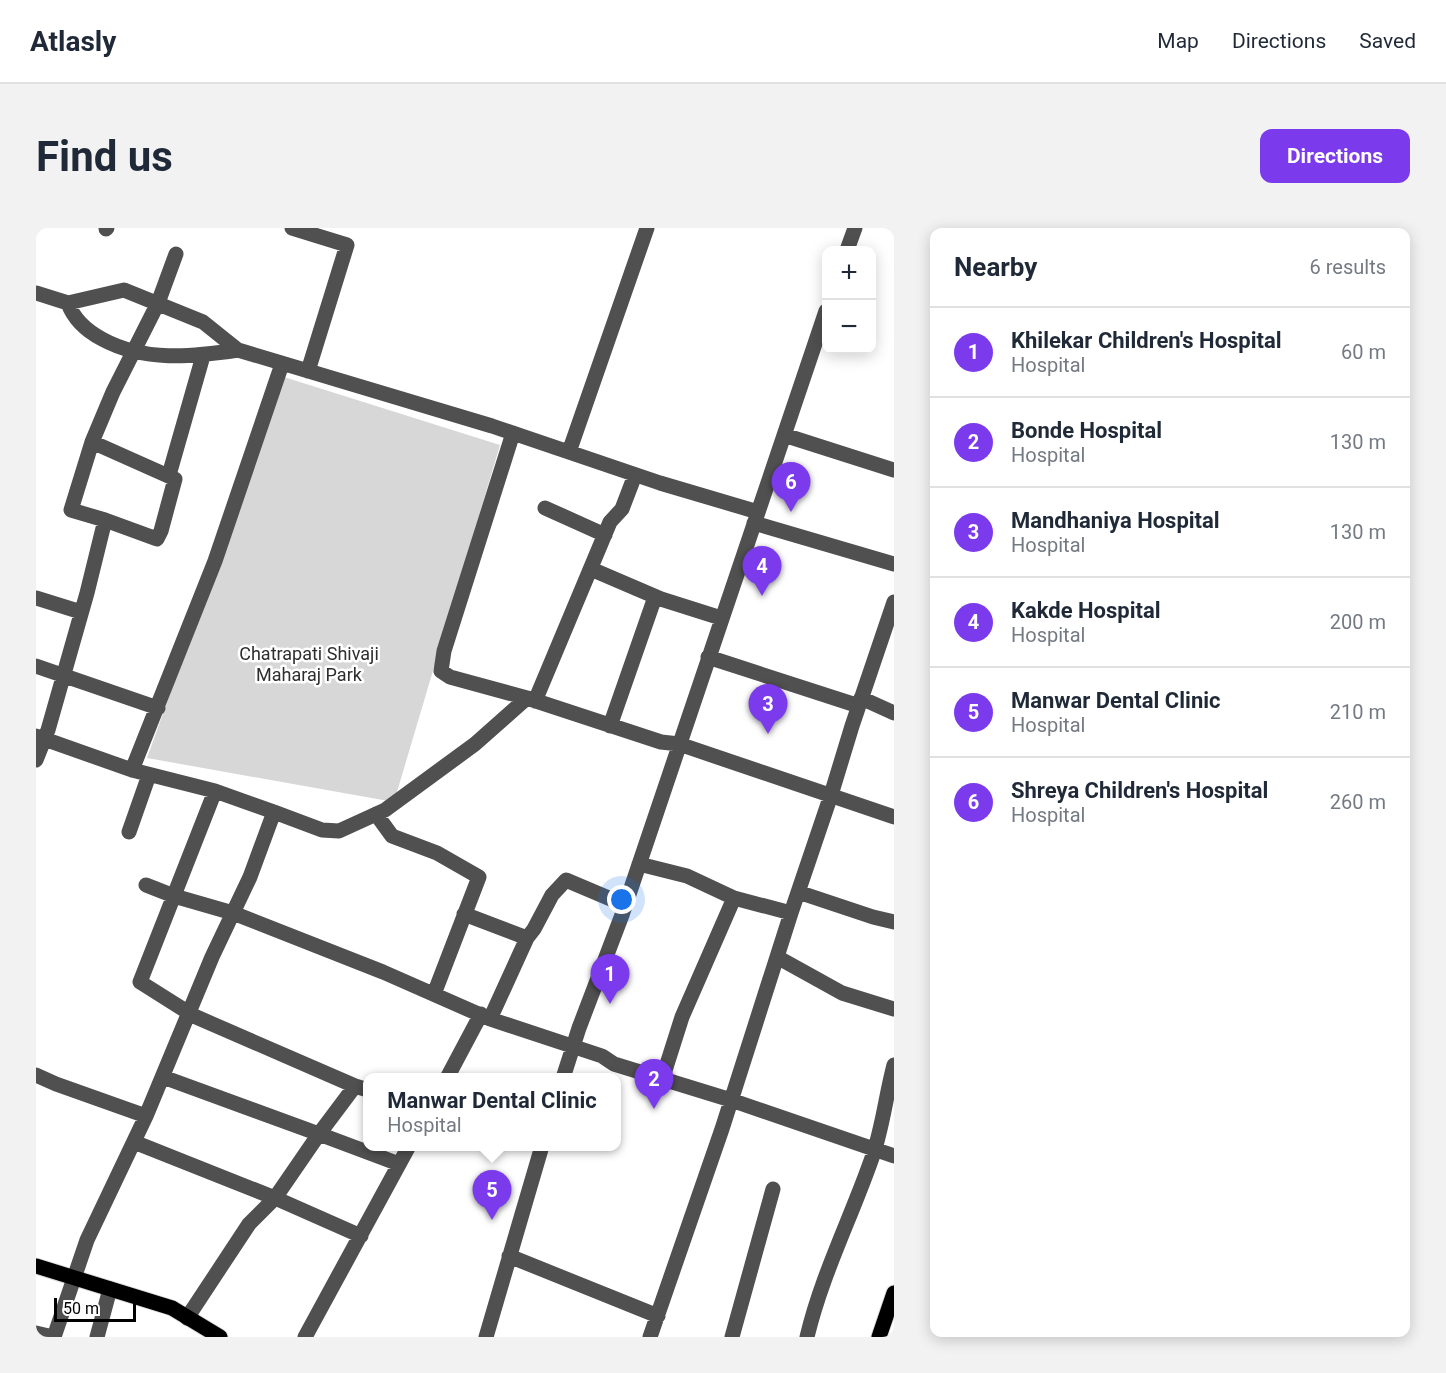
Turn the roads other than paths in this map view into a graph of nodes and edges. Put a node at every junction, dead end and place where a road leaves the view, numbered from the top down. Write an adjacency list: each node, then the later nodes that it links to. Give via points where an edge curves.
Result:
1 (292, 228): 14 (street, via 347,245)
2 (646, 228): 18 (street)
3 (855, 228): 4 (street)
4 (848, 246)
5 (176, 254): 8 (street)
6 (36, 292): 7 (street)
7 (68, 303): 8 (street, via 124,290); 11 (street, via 72,314 91,333)
8 (158, 303): 10 (street, via 203,322); 11 (street)
9 (822, 323): 16 (street)
10 (238, 350): 12 (street); 13 (street)
11 (135, 352): 12 (street); 17 (street)
12 (203, 356): 20 (street)
13 (282, 364): 14 (street); 39 (street, via 215,561)
14 (308, 372): 15 (street)
15 (513, 433): 18 (street); 37 (street, via 441,671 450,677)
16 (784, 435): 19 (street); 23 (street)
17 (92, 442): 20 (street); 24 (street, via 71,510)
18 (569, 452): 21 (street)
19 (894, 470)
20 (169, 475): 24 (street, via 175,479 157,539)
21 (635, 475): 23 (street); 25 (street, via 622,508)
22 (545, 508): 25 (street)
23 (756, 517): 26 (street); 32 (street)
24 (105, 520): 31 (street)
25 (605, 535): 27 (street)
26 (894, 564)
27 (591, 569): 28 (street); 37 (street)
28 (655, 597): 32 (street); 41 (street)
29 (36, 598): 31 (street)
30 (894, 602): 33 (street)
31 (81, 612): 36 (street)
32 (722, 618): 34 (street)
33 (888, 639): 38 (street)
34 (708, 657): 38 (street); 43 (street)
35 (36, 666): 36 (street)
36 (63, 674): 39 (street); 42 (street)
37 (531, 699): 41 (street); 50 (street, via 422,784)
38 (860, 702): 40 (street); 48 (street)
39 (158, 708): 45 (street)
40 (894, 713)
41 (610, 726): 43 (street)
42 (40, 738): 44 (street); 45 (street)
43 (679, 744): 48 (street); 53 (street)
44 (36, 760)
45 (132, 770): 46 (street)
46 (149, 775): 47 (street); 52 (street)
47 (215, 791): 49 (street); 56 (street)
48 (831, 795): 51 (street); 55 (street)
49 (274, 812): 50 (street, via 322,830 339,831); 59 (street)
50 (376, 814): 61 (street, via 392,836 437,853 479,877)
51 (894, 817)
52 (129, 832)
53 (639, 864): 57 (street, via 687,876); 58 (street)
54 (146, 885): 56 (street)
55 (798, 892): 60 (street); 62 (street)
56 (174, 896): 59 (street); 67 (street, via 140,982)
57 (734, 898): 60 (street); 75 (street, via 682,1017)
58 (625, 905): 63 (street, via 566,880); 69 (street)
59 (232, 913): 65 (street); 67 (street)
60 (791, 913): 64 (street)
61 (464, 914): 63 (street); 65 (street)
62 (894, 922)
63 (527, 938): 68 (street)
64 (777, 957): 66 (street, via 842,993); 77 (street)
65 (434, 994): 68 (street)
66 (894, 1009)
67 (189, 1013): 74 (street); 76 (street)
68 (485, 1016): 69 (street); 71 (street)
69 (573, 1047): 72 (street); 75 (street)
70 (894, 1065): 82 (street)
71 (449, 1073)
72 (564, 1073)
73 (36, 1075): 78 (street)
74 (163, 1077): 78 (street); 79 (street)
75 (662, 1080): 77 (street)
76 (361, 1088): 79 (street)
77 (731, 1100): 82 (street); 96 (street)
78 (146, 1116): 80 (street)
79 (319, 1134): 81 (street); 89 (street)
80 (134, 1142): 89 (street); 93 (street, via 87,1240)
81 (363, 1150)
82 (874, 1150): 86 (street); 106 (street, via 815,1305)
83 (364, 1151): 87 (street)
84 (406, 1151): 87 (street)
85 (537, 1151): 91 (street)
86 (894, 1156)
87 (399, 1164): 90 (street)
88 (773, 1188): 105 (street)
89 (275, 1197): 90 (street); 97 (street, via 249,1224)
90 (361, 1236): 102 (street)
91 (508, 1256): 96 (street); 103 (street)
92 (36, 1266): 93 (main road)
93 (74, 1278): 94 (main road); 99 (street)
94 (110, 1289): 97 (main road, via 172,1308); 100 (street)
95 (894, 1293): 107 (main road)
96 (657, 1316): 104 (street)
97 (187, 1318): 101 (main road)
98 (36, 1333): 99 (street)
99 (53, 1337)
100 (97, 1337)
101 (220, 1337)
102 (305, 1337)
103 (486, 1337)
104 (650, 1337)
105 (732, 1337)
106 (807, 1337)
107 (879, 1337)

